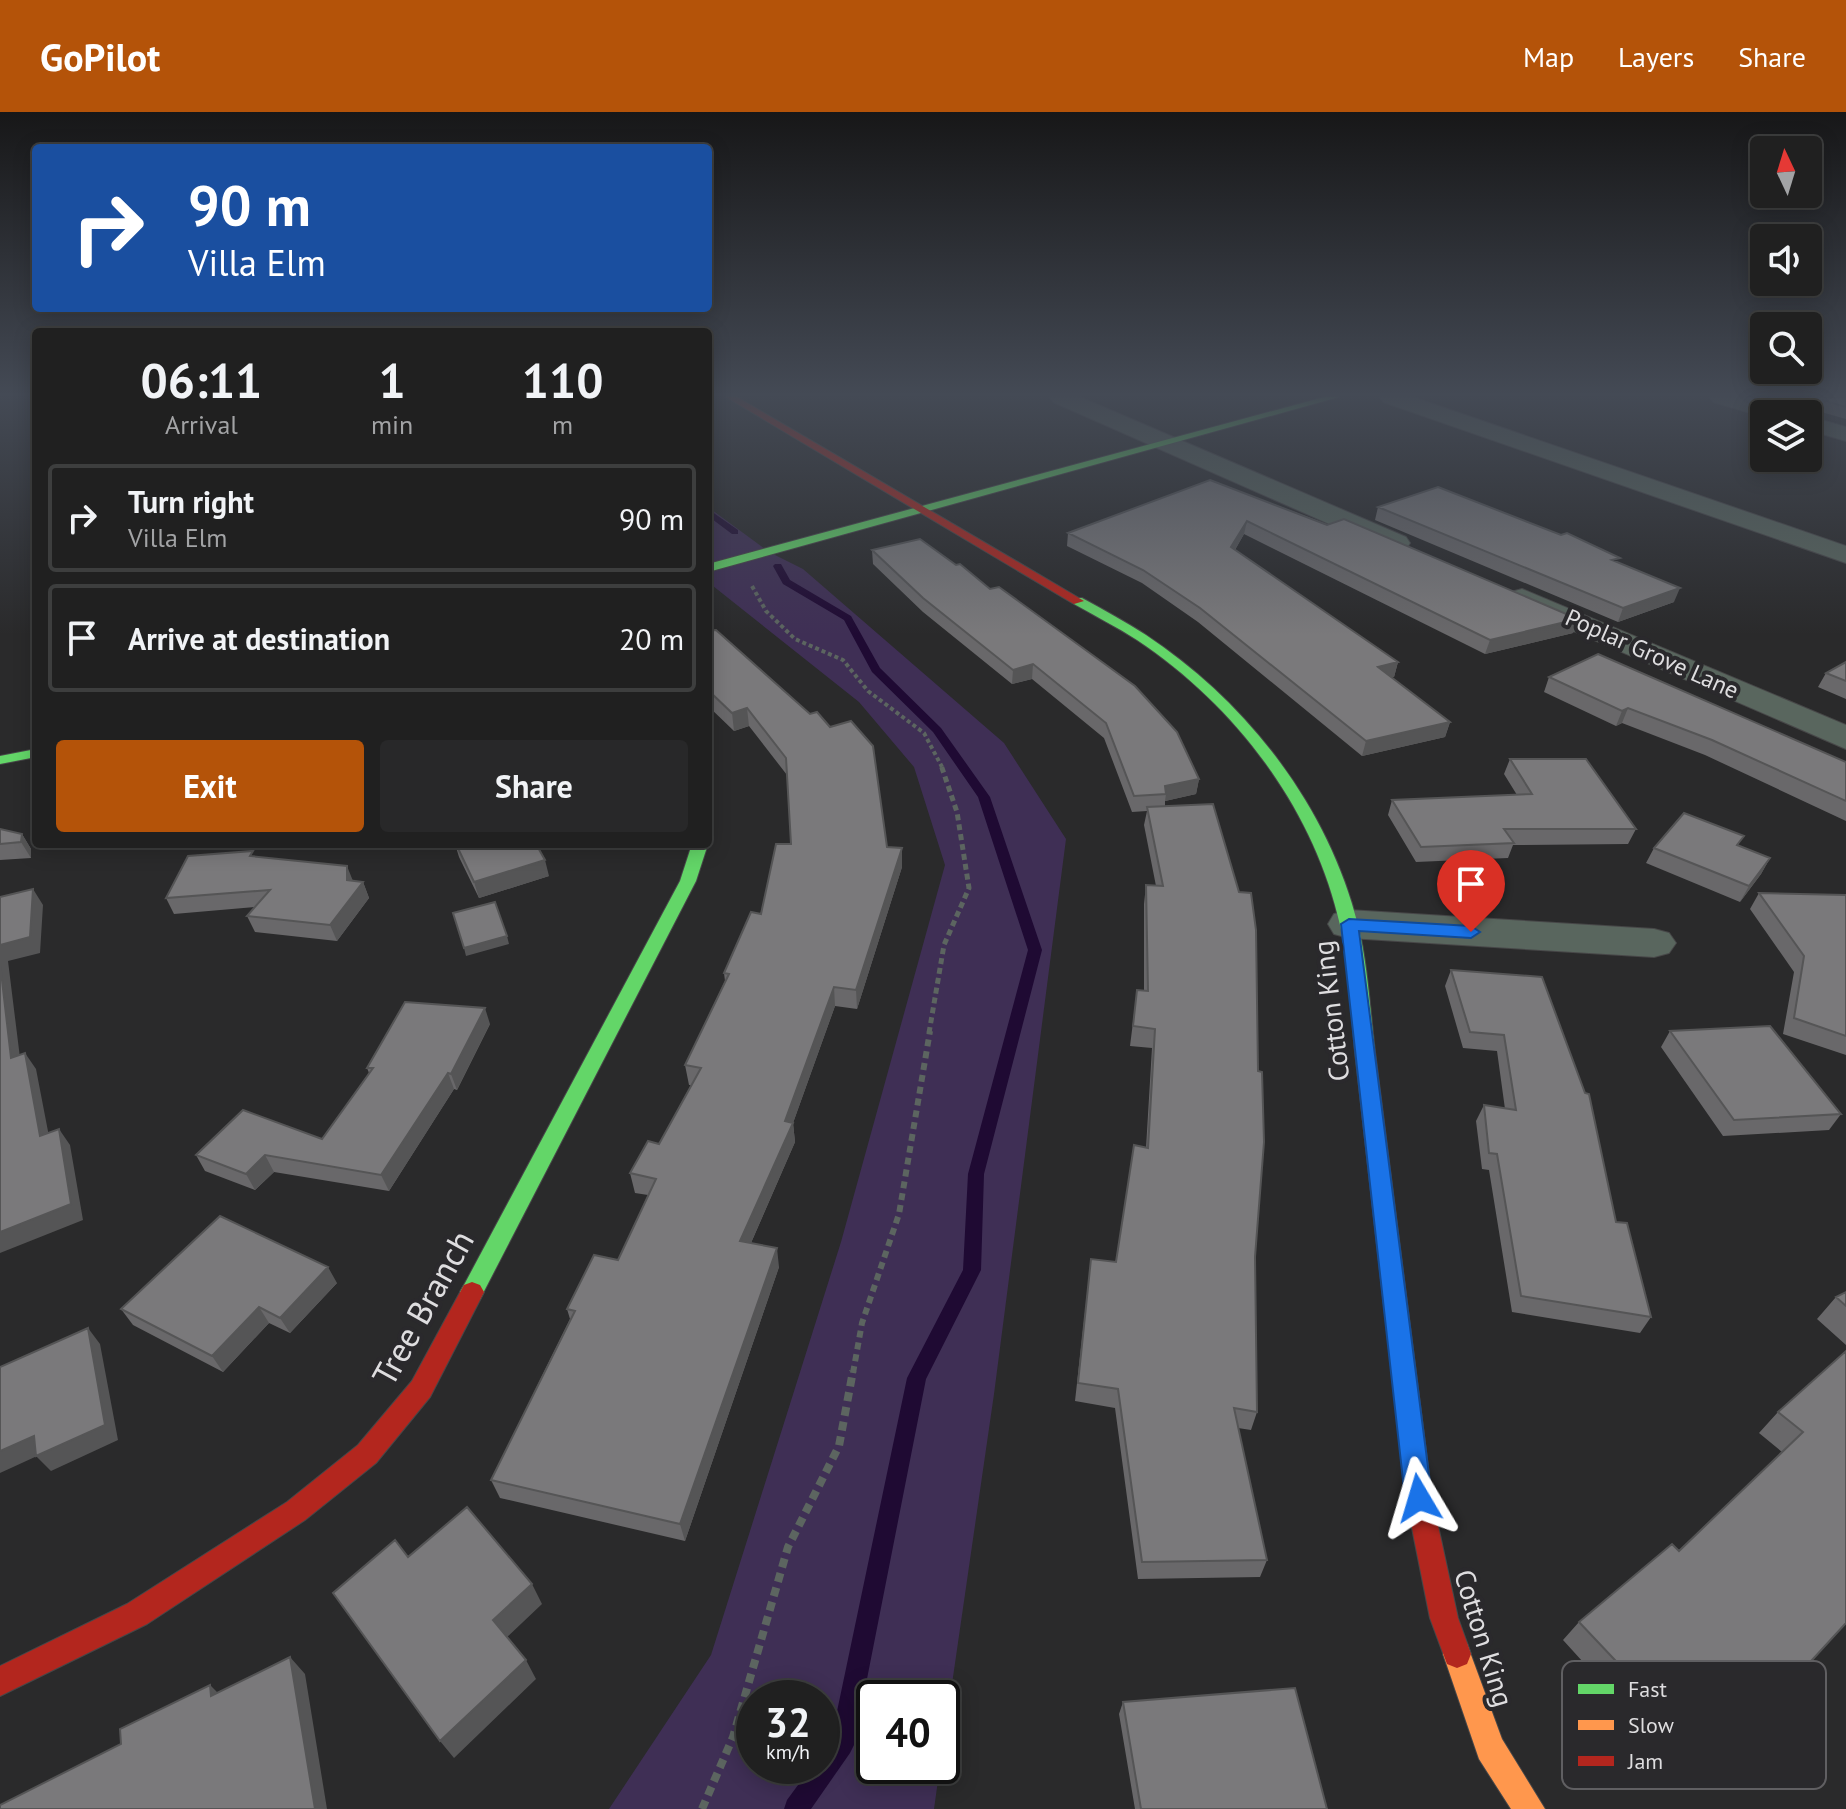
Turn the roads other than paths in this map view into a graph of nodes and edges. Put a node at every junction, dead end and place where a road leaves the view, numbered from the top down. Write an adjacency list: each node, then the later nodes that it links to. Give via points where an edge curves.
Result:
1 (863, 476): 5 (street, Cotton King)
2 (1050, 476): 5 (street)
3 (1243, 476): 7 (street)
4 (1619, 476): 6 (street)
5 (922, 511): 8 (street); 14 (street, Cotton King, via 1143,639 1192,675 1253,735 1281,772 1316,829)
6 (1846, 555)
7 (1428, 557)
8 (712, 567)
9 (1500, 588): 10 (street, Poplar Grove Lane)
10 (1846, 738)
11 (32, 754): 12 (street)
12 (0, 760)
13 (699, 848): 16 (street, Tree Branch, via 688,881 421,1389 367,1454 296,1511 137,1614)
14 (1349, 924): 15 (street); 17 (street, Cotton King, via 1422,1513 1444,1618 1490,1748)
15 (1654, 943)
16 (0, 1681)
17 (1529, 1809)

